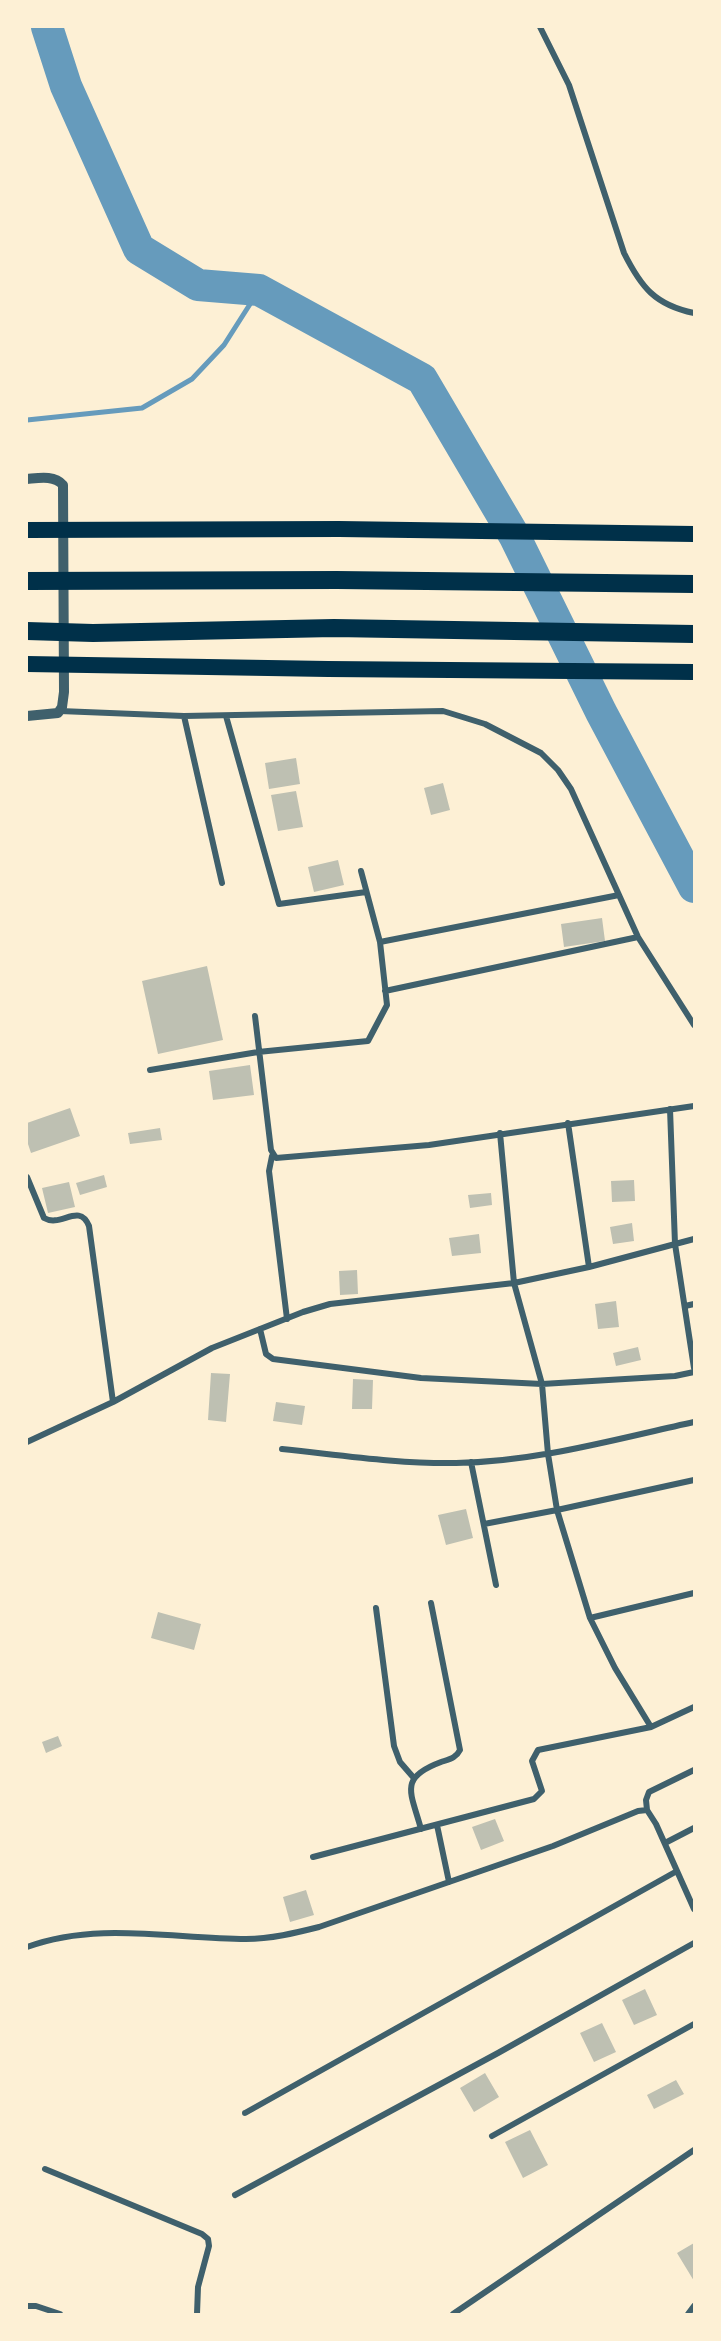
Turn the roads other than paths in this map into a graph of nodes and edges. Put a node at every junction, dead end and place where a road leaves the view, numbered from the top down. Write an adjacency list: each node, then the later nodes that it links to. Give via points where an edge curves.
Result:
1 (540, 27): 2 (street, via 569,86 634,274 659,301)
2 (694, 313)
3 (27, 479): 12 (street, via 50,478 63,485 64,692)
4 (27, 530): 5 (highway)
5 (694, 534)
6 (27, 580): 7 (highway)
7 (694, 584)
8 (27, 632): 9 (highway, via 334,628)
9 (694, 633)
10 (27, 664): 11 (highway)
11 (694, 672)
12 (60, 711): 13 (street); 14 (street)
13 (27, 716)
14 (184, 716): 15 (street); 17 (street)
15 (226, 716): 18 (street, via 279,904); 19 (street, via 443,711 485,724 541,753 558,770 571,789)
16 (361, 871): 18 (street)
17 (222, 883)
18 (366, 892): 21 (street)
19 (619, 895): 20 (street); 21 (street)
20 (639, 937): 22 (street); 24 (street)
21 (380, 942): 22 (street)
22 (385, 992): 25 (street, via 387,1005 368,1041)
23 (255, 1016): 25 (street)
24 (694, 1025)
25 (258, 1052): 26 (street); 31 (street)
26 (150, 1070)
27 (694, 1106): 28 (street)
28 (670, 1109): 29 (street); 34 (street)
29 (568, 1123): 30 (street); 35 (street)
30 (500, 1133): 31 (street, via 429,1145 285,1159); 36 (street)
31 (272, 1156): 39 (street, via 269,1171)
32 (27, 1177): 43 (street, via 44,1218 55,1221 81,1215 89,1226)
33 (694, 1239): 34 (street)
34 (675, 1244): 35 (street); 38 (street)
35 (589, 1267): 36 (street)
36 (514, 1283): 39 (street, via 330,1305); 42 (street)
37 (694, 1304): 38 (street)
38 (685, 1306): 41 (street)
39 (287, 1318): 40 (street)
40 (260, 1329): 42 (street, via 266,1354 277,1360 421,1378); 43 (street, via 212,1348)
41 (694, 1370): 42 (street, via 675,1376)
42 (542, 1384): 47 (street)
43 (113, 1402): 45 (street)
44 (694, 1422): 47 (street)
45 (27, 1442)
46 (282, 1449): 48 (street, via 411,1462)
47 (548, 1454): 48 (street); 50 (street)
48 (471, 1462): 51 (street)
49 (694, 1480): 50 (street)
50 (557, 1510): 51 (street); 56 (street)
51 (484, 1524): 52 (street)
52 (496, 1585)
53 (694, 1593): 56 (street)
54 (431, 1603): 60 (street, via 460,1750 455,1757 422,1769)
55 (376, 1608): 60 (street, via 394,1746 400,1762)
56 (590, 1618): 58 (street)
57 (694, 1707): 58 (street)
58 (651, 1727): 62 (street, via 538,1750 532,1761 542,1788 538,1797)
59 (694, 1770): 61 (street, via 649,1792)
60 (413, 1777): 64 (street, via 411,1785)
61 (647, 1810): 65 (street); 68 (street)
62 (437, 1825): 64 (street); 68 (street)
63 (694, 1828): 65 (street)
64 (421, 1829): 66 (street)
65 (665, 1843): 67 (street)
66 (313, 1857)
67 (677, 1871): 69 (street); 73 (street)
68 (449, 1882): 71 (street, via 319,1927 271,1938 85,1934)
69 (694, 1909)
70 (694, 1943): 77 (street)
71 (27, 1947)
72 (694, 2024): 74 (street)
73 (245, 2113)
74 (492, 2136)
75 (694, 2150): 82 (street)
76 (45, 2169): 81 (street, via 208,2239)
77 (236, 2195)
78 (27, 2306): 80 (street)
79 (694, 2306): 83 (street)
80 (60, 2314)
81 (197, 2314)
82 (453, 2314)
83 (688, 2314)

